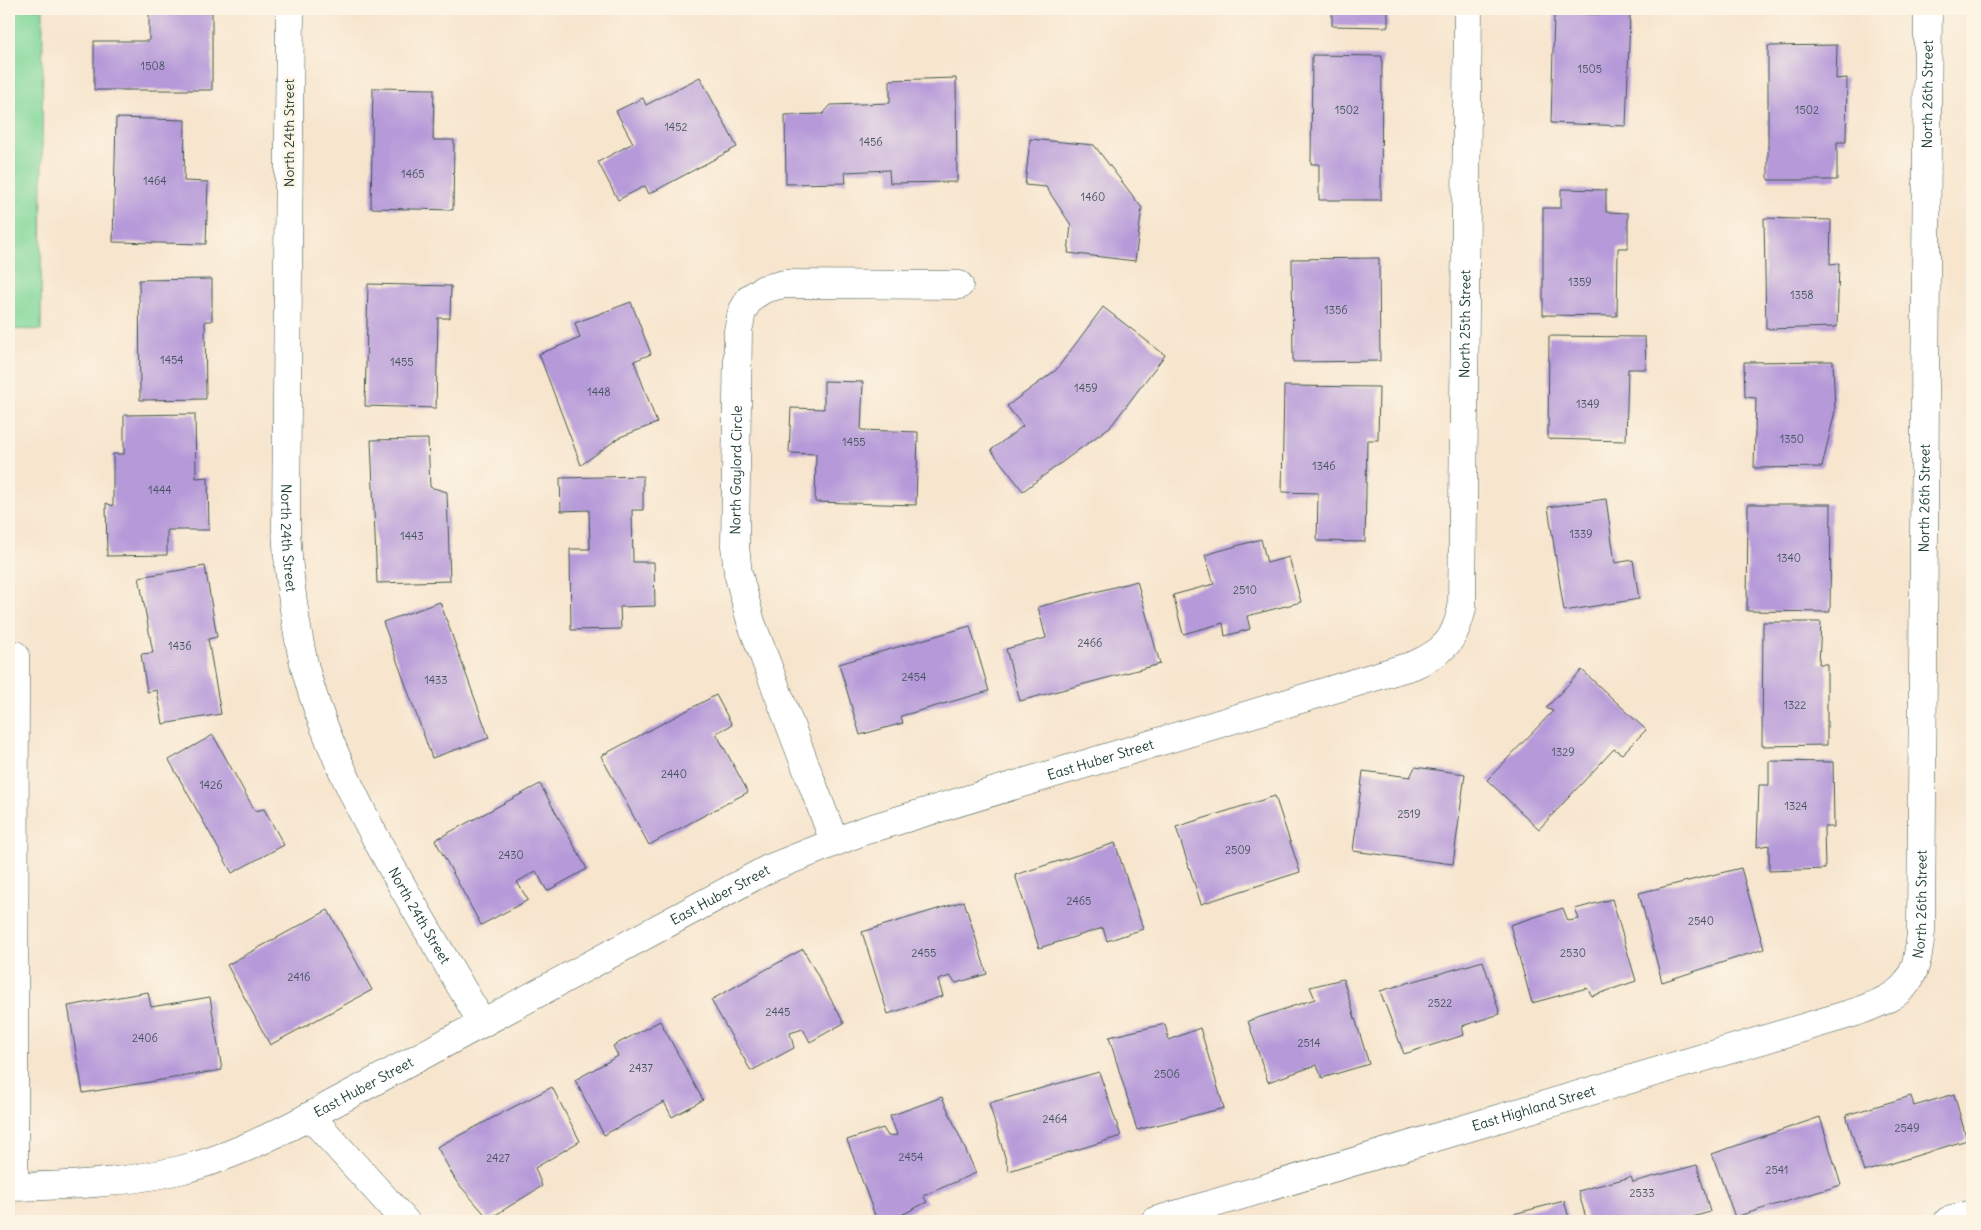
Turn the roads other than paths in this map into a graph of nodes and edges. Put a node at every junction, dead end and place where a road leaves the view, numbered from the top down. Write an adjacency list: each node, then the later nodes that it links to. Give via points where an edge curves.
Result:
1 (290, 9): 9 (street, North 24th Street, via 286,530 295,622 320,712 357,798)
2 (1468, 9): 5 (street, North 25th Street, via 1462,591 1459,624)
3 (1928, 9): 8 (street, North 26th Street, via 1921,932 1916,970)
4 (959, 285): 7 (street, North Gaylord Circle, via 784,284 764,289 750,298 742,312 737,349 735,520 738,573 751,622)
5 (1452, 638): 7 (street, East Huber Street, via 1429,658 1414,665)
6 (9, 655): 11 (street, via 15,655)
7 (834, 841): 9 (street, East Huber Street, via 768,869)
8 (1906, 986): 14 (street, East Highland Street, via 1892,997 1856,1012)
9 (482, 1023): 10 (street, East Huber Street)
10 (310, 1116): 11 (street, East Huber Street, via 243,1148 181,1170 110,1181); 13 (street)
11 (11, 1186)
12 (1972, 1214): 15 (street)
13 (405, 1221)
14 (1155, 1221)
15 (1948, 1221)

